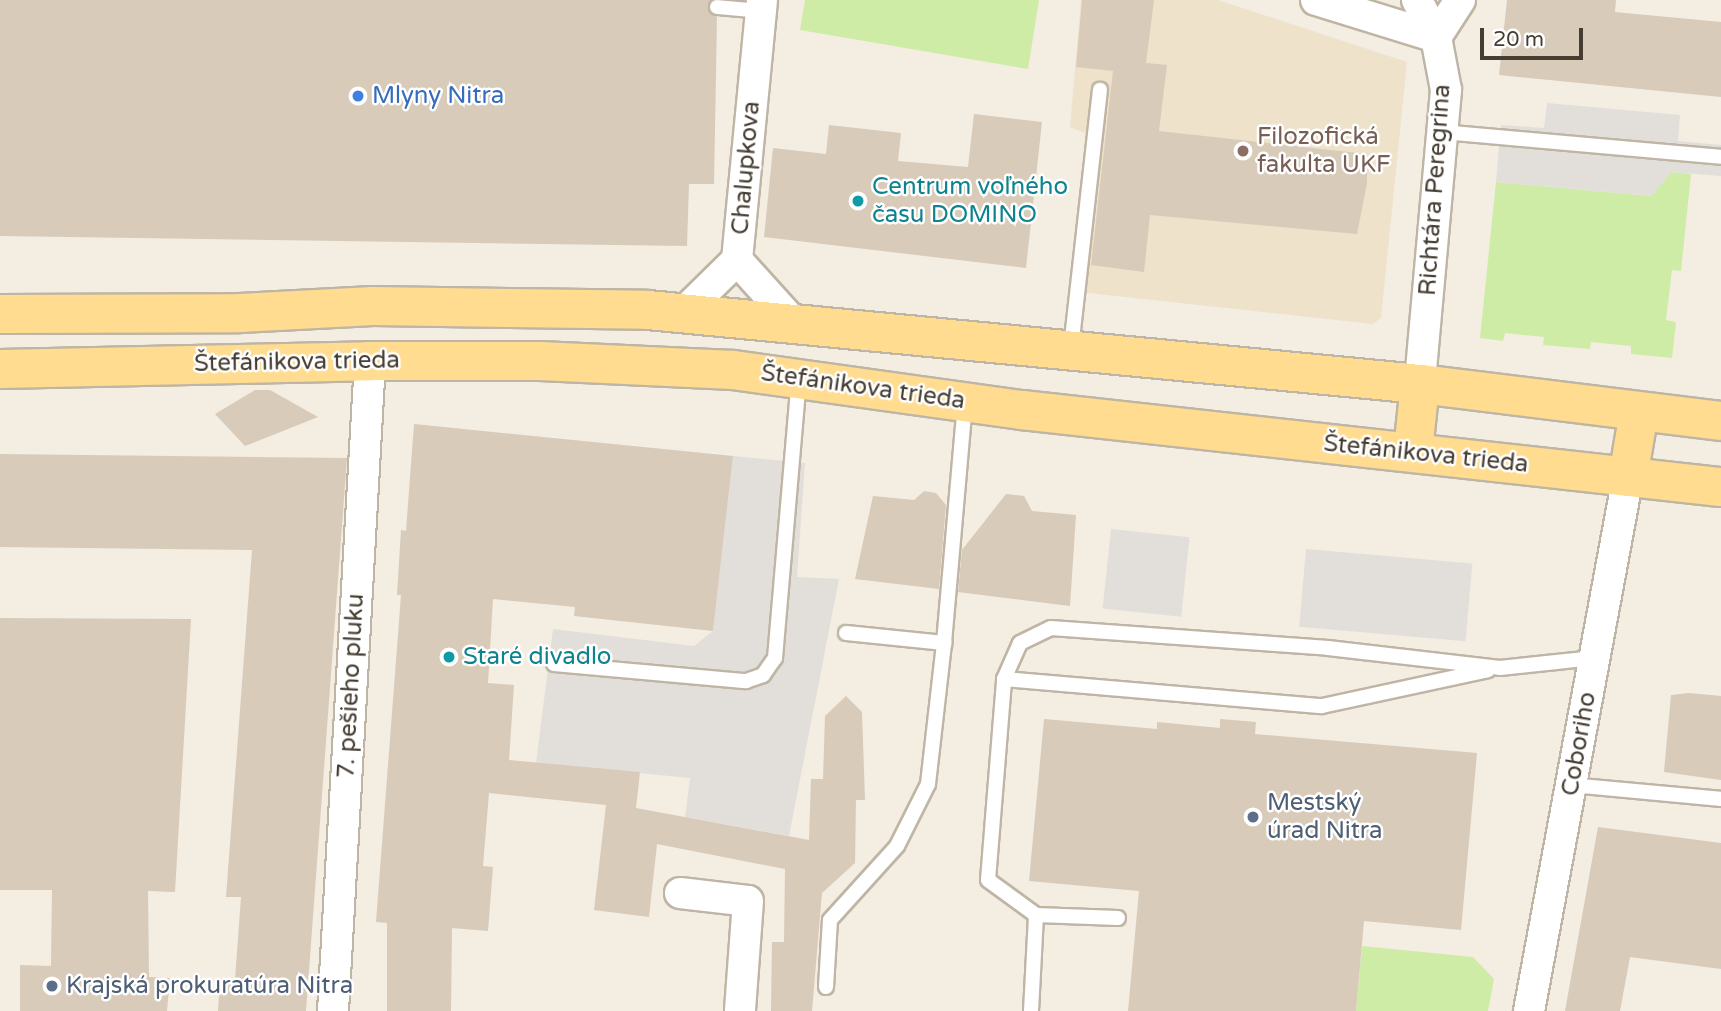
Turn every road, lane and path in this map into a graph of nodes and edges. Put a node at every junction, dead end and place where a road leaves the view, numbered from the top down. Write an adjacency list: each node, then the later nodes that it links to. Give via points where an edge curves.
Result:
1 (1317, 0): 6 (street)
2 (1417, 0): 6 (street, Richtára Peregrina)
3 (1460, 0): 6 (street)
4 (761, 5): 5 (lane); 10 (street, Chalupkova)
5 (717, 8)
6 (1436, 37): 8 (street, Richtára Peregrina, via 1446,90)
7 (1100, 90): 15 (lane)
8 (1442, 132): 9 (lane); 19 (street, Richtára Peregrina)
9 (1721, 158)
10 (737, 260): 12 (street, Chalupkova); 14 (street)
11 (373, 306): 12 (main road, Štefánikova trieda); 13 (main road, Štefánikova trieda, via 240,313); 16 (main road)
12 (683, 313): 14 (main road, Štefánikova trieda)
13 (0, 314)
14 (793, 323): 15 (main road, Štefánikova trieda)
15 (1070, 348): 19 (main road, Štefánikova trieda)
16 (370, 361): 17 (main road, Štefánikova trieda); 18 (main road, Štefánikova trieda, via 646,364); 38 (street, 7. pešieho pluku)
17 (0, 369)
18 (800, 377): 20 (main road, Štefánikova trieda); 29 (lane, via 775,658 764,675 746,681)
19 (1420, 384): 21 (main road, Štefánikova trieda); 23 (main road)
20 (965, 401): 23 (main road, Štefánikova trieda); 27 (lane)
21 (1639, 412): 22 (main road, Štefánikova trieda); 24 (main road)
22 (1721, 421)
23 (1413, 451): 24 (main road, Štefánikova trieda)
24 (1628, 477): 25 (main road, Štefánikova trieda); 28 (street, Coboriho)
25 (1721, 487)
26 (846, 633): 27 (lane)
27 (944, 643): 37 (lane, via 928,784 897,846 830,920)
28 (1594, 658): 30 (lane); 32 (street, Coboriho)
29 (554, 664)
30 (1500, 668): 31 (lane, via 1322,706); 31 (lane, via 1328,648 1051,628 1020,643)
31 (1004, 679): 35 (lane, via 988,880)
32 (1571, 785): 33 (lane); 41 (street, Coboriho)
33 (1721, 799)
34 (680, 892): 39 (street, via 748,901)
35 (1036, 915): 36 (lane); 40 (lane)
36 (1118, 918)
37 (826, 987)
38 (333, 1011)
39 (740, 1011)
40 (1031, 1011)
41 (1529, 1011)

